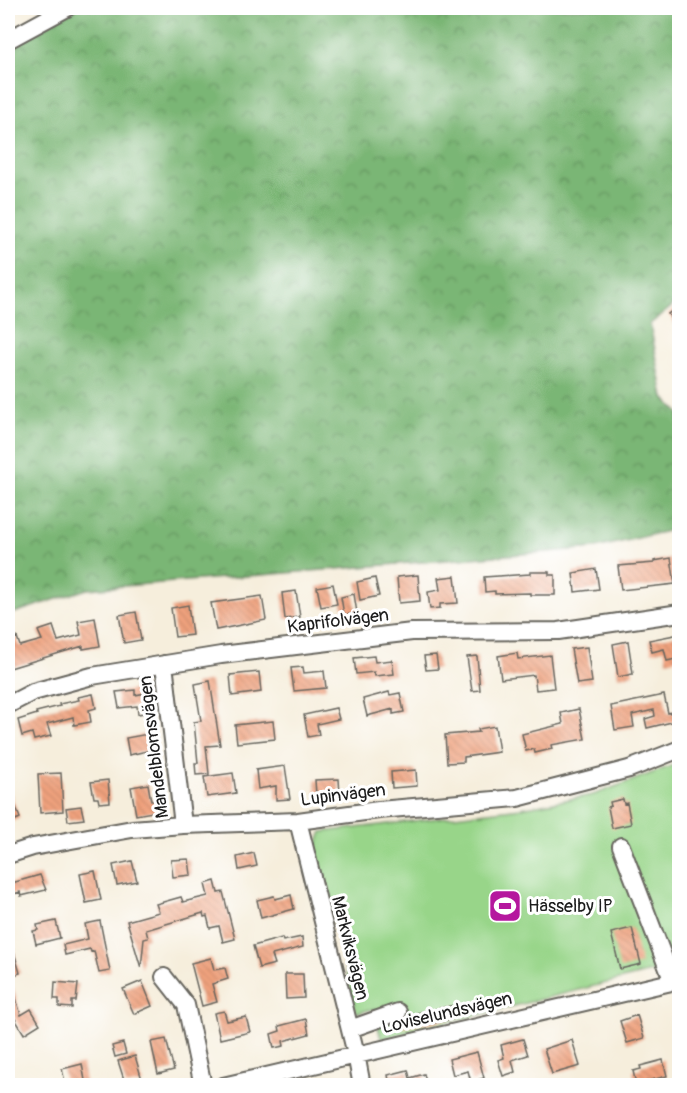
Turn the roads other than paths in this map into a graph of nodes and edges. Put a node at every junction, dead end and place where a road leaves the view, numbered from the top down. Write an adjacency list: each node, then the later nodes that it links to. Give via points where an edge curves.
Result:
1 (50, 8): 3 (street)
2 (67, 8): 4 (street)
3 (8, 30)
4 (8, 40)
5 (680, 613): 6 (street, Kaprifolvägen, via 558,630 412,632)
6 (164, 664): 7 (street, Kaprifolvägen, via 92,676 33,692); 10 (street, Mandelblomsvägen)
7 (8, 705)
8 (680, 749): 9 (street, Lupinvägen, via 629,769 517,798)
9 (298, 821): 10 (street, Lupinvägen); 16 (street, Markviksvägen)
10 (183, 825): 12 (street, Lupinvägen, via 132,829)
11 (621, 846): 14 (street)
12 (8, 855)
13 (164, 976): 18 (street, via 186,1005)
14 (676, 981): 17 (street, Loviselundsvägen)
15 (398, 1012): 16 (street)
16 (350, 1029): 17 (street, Markviksvägen)
17 (356, 1054): 19 (street, Loviselundsvägen); 20 (street, Markviksvägen)
18 (203, 1086)
19 (222, 1086)
20 (362, 1086)

